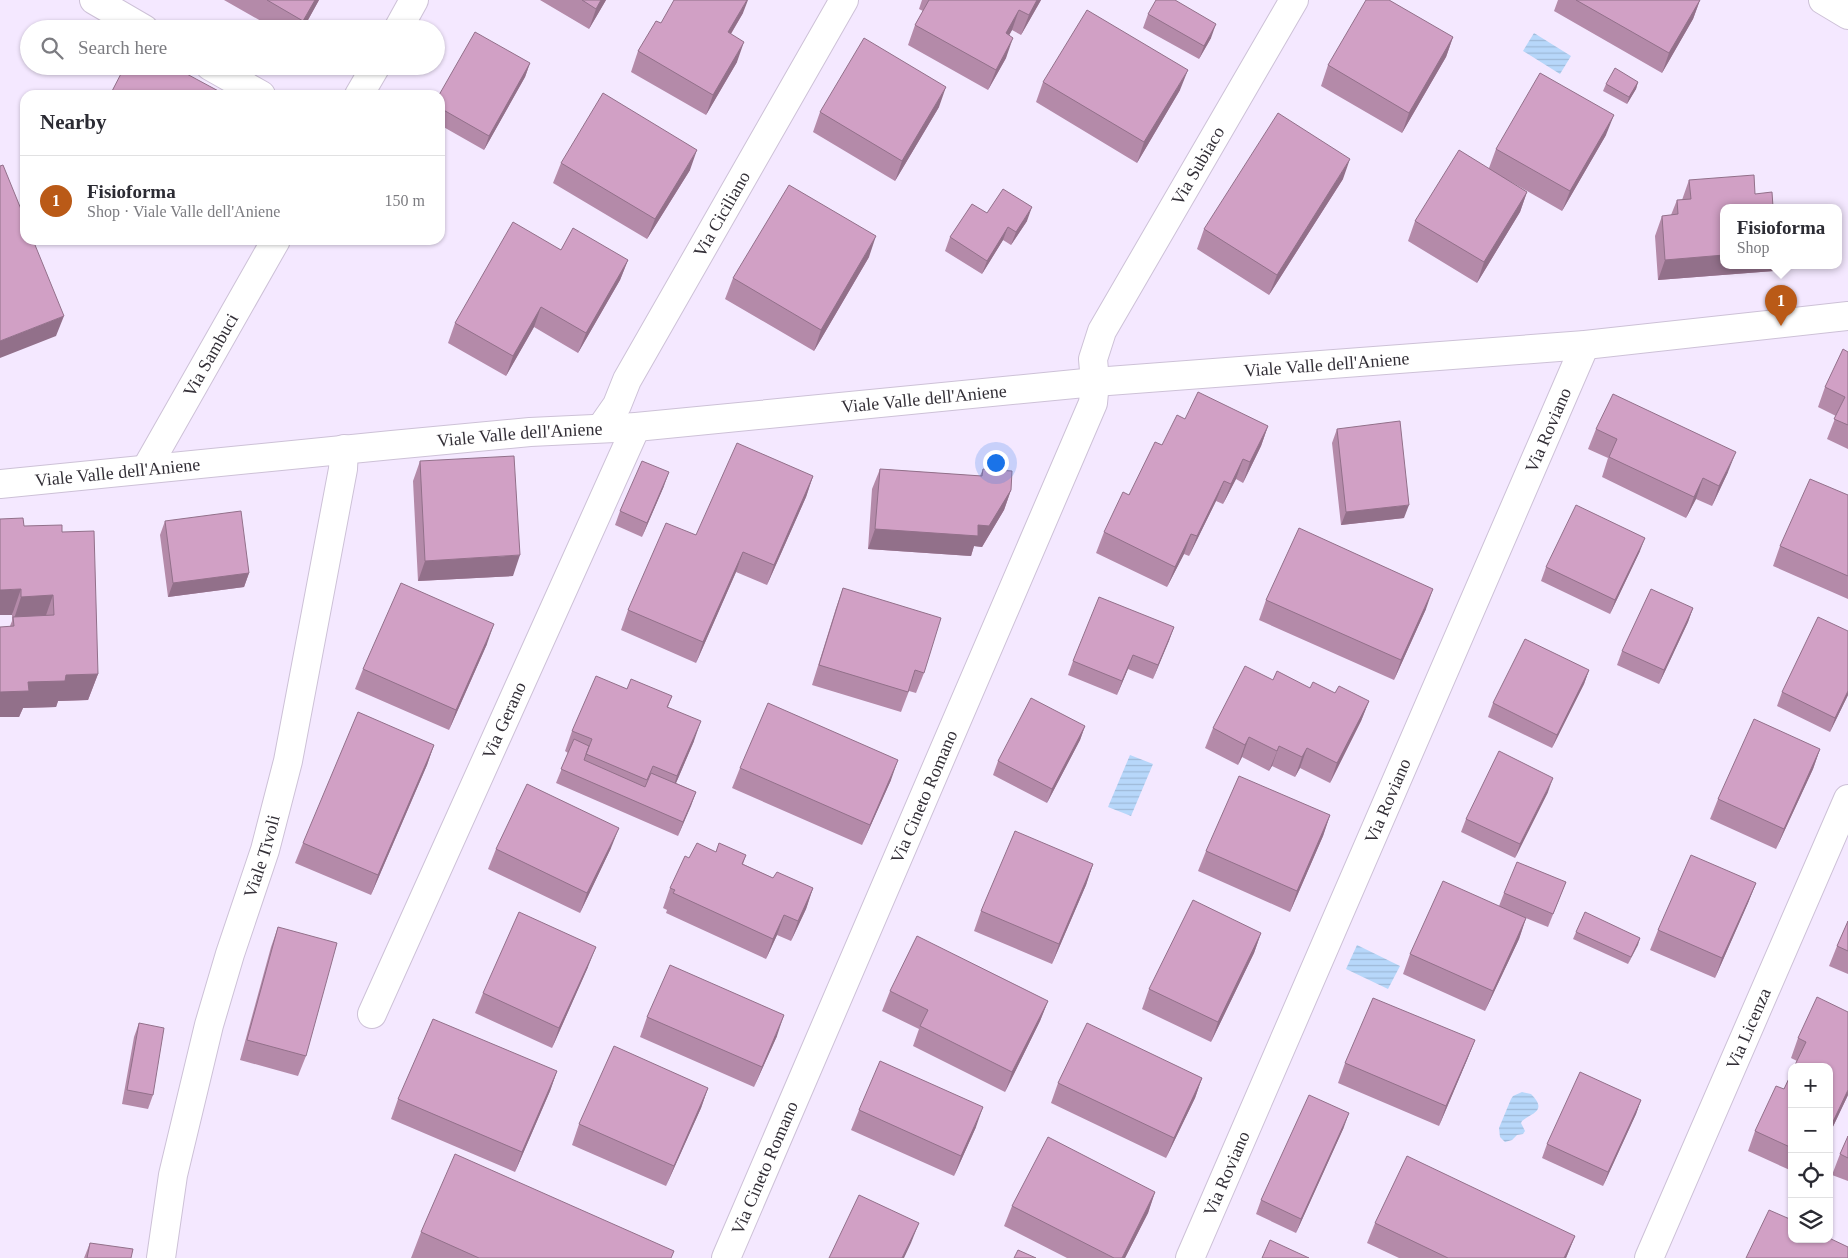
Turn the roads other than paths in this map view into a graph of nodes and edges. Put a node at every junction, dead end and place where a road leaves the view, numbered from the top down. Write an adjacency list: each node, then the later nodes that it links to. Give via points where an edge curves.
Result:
1 (94, 0): 7 (street)
2 (414, 0): 8 (street)
3 (844, 0): 19 (street, Via Ciciliano, via 627,380 617,405)
4 (1294, 0): 15 (street, Via Subiaco)
5 (1823, 0): 6 (street)
6 (1848, 15)
7 (128, 20)
8 (403, 20)
9 (226, 75): 11 (street)
10 (371, 75): 12 (street)
11 (252, 90)
12 (362, 90)
13 (273, 245): 21 (street, Via Sambuci)
14 (1848, 316): 16 (street, Viale Valle dell'Aniene)
15 (1102, 331): 17 (street, Via Cineto Romano, via 1093,359)
16 (1585, 345): 17 (street, Viale Valle dell'Aniene); 27 (street, Via Roviano)
17 (1096, 382): 18 (street, Viale Valle dell'Aniene); 26 (street, Via Cineto Romano, via 1093,403)
18 (636, 427): 19 (street, Viale Valle dell'Aniene); 24 (street, Via Gerano)
19 (601, 428): 20 (street, Viale Valle dell'Aniene)
20 (344, 449): 21 (street, Viale Valle dell'Aniene); 25 (street, Viale Tivoli, via 343,470 288,761 265,850 209,1026 173,1175)
21 (146, 468): 22 (street, Viale Valle dell'Aniene)
22 (0, 484)
23 (1848, 799): 28 (street, Via Licenza)
24 (372, 1014)
25 (161, 1258)
26 (726, 1258)
27 (1190, 1258)
28 (1649, 1258)

